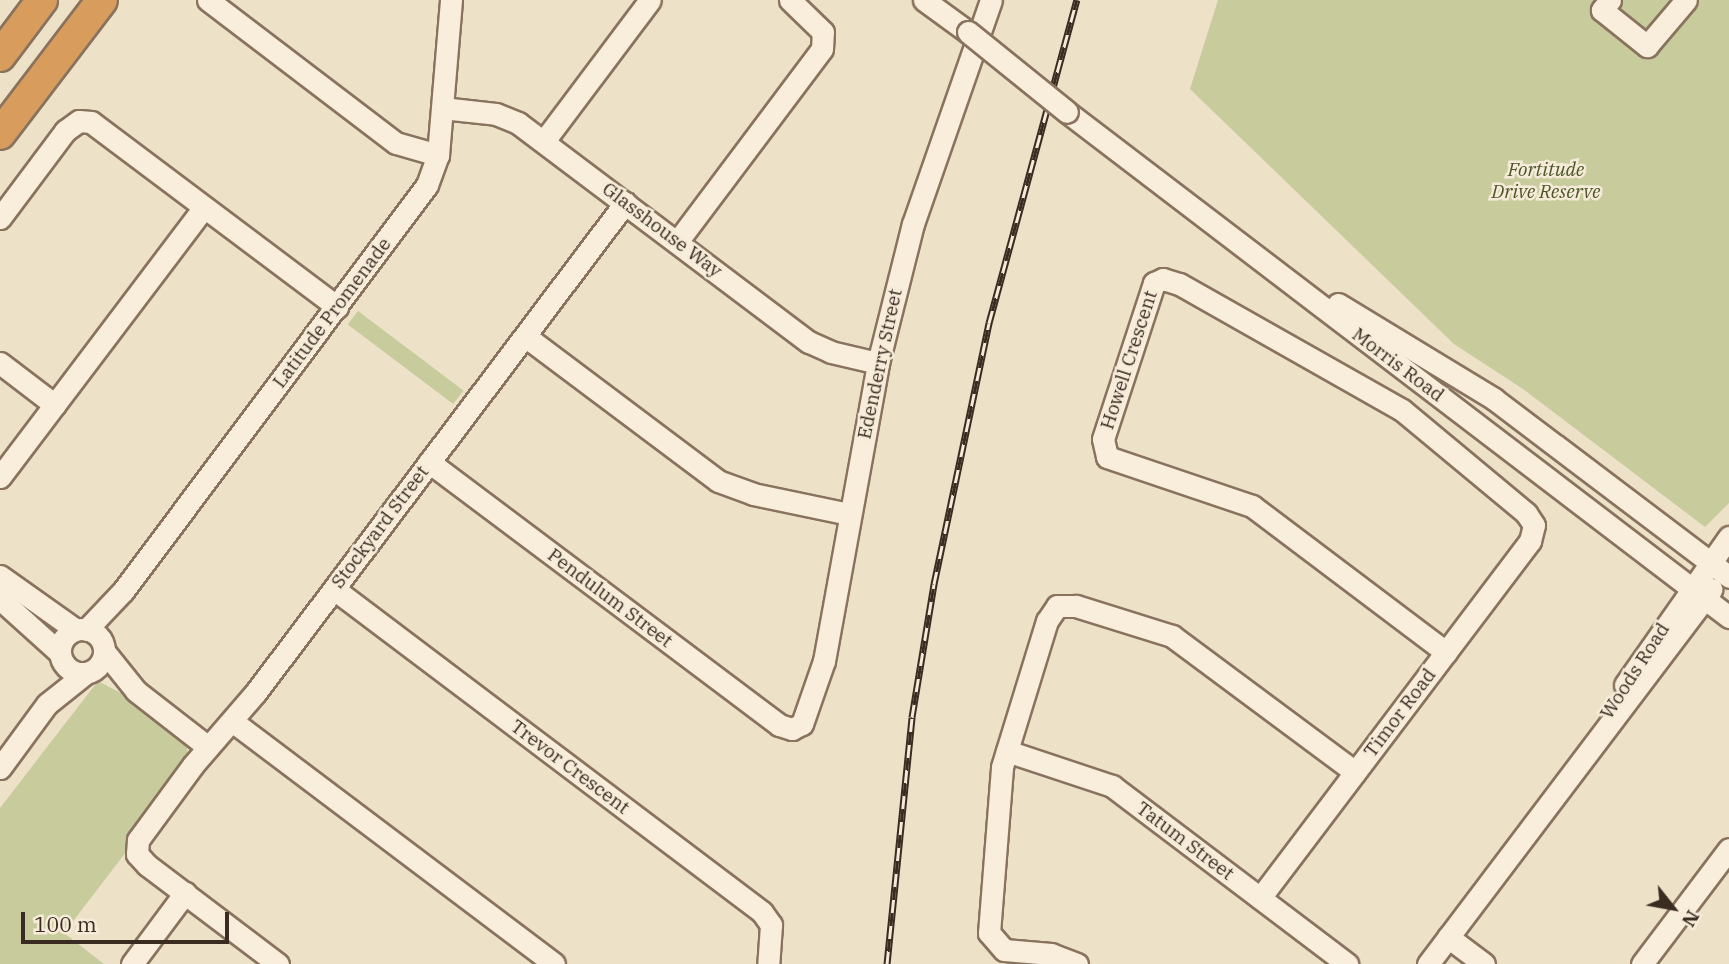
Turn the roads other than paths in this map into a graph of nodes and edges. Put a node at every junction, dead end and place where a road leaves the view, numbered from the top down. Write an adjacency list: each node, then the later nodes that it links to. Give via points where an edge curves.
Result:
1 (42, 0): 13 (highway)
2 (102, 0): 16 (highway)
3 (208, 0): 18 (street, via 396,143)
4 (452, 0): 14 (street, Latitude Promenade)
5 (650, 0): 17 (street)
6 (790, 0): 22 (street, via 822,32 822,49)
7 (924, 0): 12 (street, Morris Road)
8 (930, 0): 12 (street, Morris Road)
9 (991, 0): 26 (street, Edenderry Street, via 916,211)
10 (1610, 0): 11 (street, via 1602,10 1647,47)
11 (1686, 0)
12 (968, 32): 15 (street, Morris Road, bridge)
13 (0, 56)
14 (442, 108): 17 (street, Glasshouse Way, via 503,116); 18 (street, Latitude Promenade)
15 (1067, 112): 27 (street, Morris Road, via 1314,289); 28 (street, Morris Road)
16 (0, 134)
17 (544, 141): 19 (street, Glasshouse Way)
18 (438, 155): 23 (street, Latitude Promenade, via 419,197)
19 (625, 203): 22 (street, Glasshouse Way); 24 (street, Stockyard Street)
20 (204, 207): 21 (street, via 95,124 79,121 65,131); 23 (street); 29 (street)
21 (0, 218)
22 (677, 242): 26 (street, Glasshouse Way, via 809,341 831,352)
23 (337, 307): 38 (street, Latitude Promenade)
24 (525, 336): 30 (street, Stockyard Street); 32 (street, via 718,481 753,494)
25 (0, 363): 29 (street)
26 (878, 363): 32 (street, Edenderry Street)
27 (1464, 379): 28 (street); 35 (street, Morris Road)
28 (1449, 404): 39 (street, Morris Road)
29 (55, 405): 31 (street)
30 (429, 462): 37 (street, Stockyard Street); 50 (street, Pendulum Street, via 779,726)
31 (0, 477)
32 (849, 514): 50 (street, Edenderry Street, via 821,677 808,717)
33 (1534, 525): 44 (street, Timor Road, via 1530,541); 44 (street, Howell Crescent, via 1526,513 1402,410 1342,373 1171,280 1163,279 1148,291 1102,439 1107,457 1252,506)
34 (1729, 537): 35 (street, Woods Road)
35 (1723, 569): 39 (street, Woods Road)
36 (0, 576): 42 (street)
37 (334, 589): 49 (street, Stockyard Street); 62 (street, Trevor Crescent, via 762,912 771,925)
38 (123, 591): 42 (street, Latitude Promenade); 43 (street, Latitude Promenade)
39 (1698, 593): 41 (street, Morris Road); 58 (street, Woods Road, via 1565,783)
40 (0, 599): 45 (street, via 29,620)
41 (1729, 617)
42 (81, 630): 43 (street, via 99,637); 45 (street, via 65,639)
43 (104, 649): 46 (street, via 100,663); 47 (street)
44 (1446, 652): 54 (street, Timor Road)
45 (62, 658): 46 (street, via 76,672); 48 (street)
46 (88, 672): 47 (street); 48 (street)
47 (135, 691): 51 (street)
48 (47, 704): 53 (street)
49 (232, 721): 51 (street, Stockyard Street); 61 (street)
50 (792, 729)
51 (208, 747): 56 (street, Stockyard Street, via 142,832 135,850 147,865)
52 (1007, 751): 54 (street, via 1047,621 1057,606 1076,606 1172,636); 57 (street, Tatum Street, via 1112,786); 63 (street, via 1000,778 989,933 1004,950 1051,954)
53 (0, 768)
54 (1355, 772): 57 (street, Timor Road)
55 (1729, 849): 67 (street)
56 (185, 893): 59 (street); 60 (street)
57 (1260, 898): 64 (street, Tatum Street)
58 (1448, 937): 65 (street, Woods Road); 66 (street)
59 (132, 964)
60 (278, 964)
61 (554, 964)
62 (768, 964)
63 (1077, 964)
64 (1347, 964)
65 (1428, 964)
66 (1484, 964)
67 (1642, 964)

